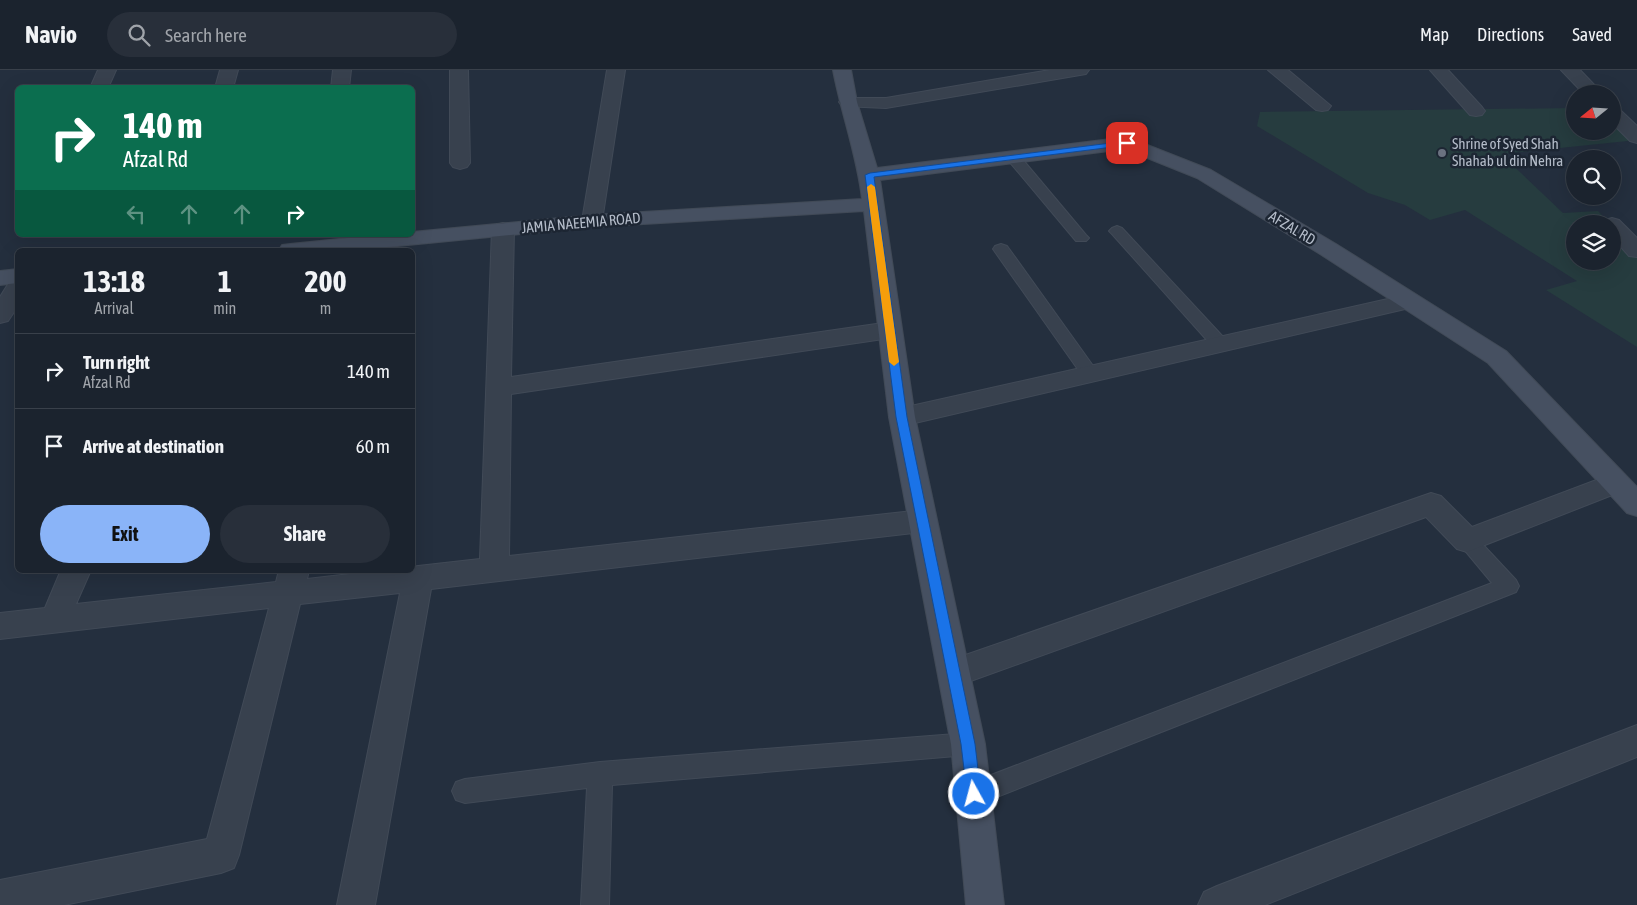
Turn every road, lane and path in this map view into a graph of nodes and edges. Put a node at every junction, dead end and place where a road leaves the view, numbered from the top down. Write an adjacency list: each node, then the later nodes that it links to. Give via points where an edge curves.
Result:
1 (107, 70): 11 (street)
2 (228, 70): 12 (street)
3 (342, 70): 13 (street)
4 (458, 70): 21 (street)
5 (616, 70): 24 (street)
6 (842, 70): 15 (street)
7 (1080, 70): 15 (street, via 886,103)
8 (1277, 70): 16 (street)
9 (1439, 70): 17 (street)
10 (1570, 70): 14 (street)
11 (100, 85)
12 (225, 85)
13 (340, 85)
14 (1585, 85)
15 (848, 102): 22 (street)
16 (1322, 106)
17 (1476, 111)
18 (1621, 121): 19 (street)
19 (1637, 137)
20 (1013, 157): 22 (street, AFZAL RD); 28 (lane); 36 (street, AFZAL RD, via 1127,143 1204,174)
21 (460, 163)
22 (870, 175): 23 (street)
23 (873, 204): 24 (street, JAMIA NAEEMIA ROAD); 38 (street)
24 (592, 221): 25 (street, JAMIA NAEEMIA ROAD)
25 (503, 229): 29 (street, JAMIA NAEEMIA ROAD); 41 (street)
26 (1117, 231): 39 (lane)
27 (1621, 234): 32 (street)
28 (1080, 238)
29 (364, 246): 30 (street, JAMIA NAEEMIA ROAD)
30 (327, 248)
31 (1001, 249): 40 (lane)
32 (1637, 251)
33 (15, 276): 34 (street)
34 (0, 278)
35 (15, 291): 37 (street)
36 (1410, 302): 39 (street); 43 (street, AFZAL RD, via 1497,357)
37 (0, 316)
38 (890, 330): 41 (street); 42 (street)
39 (1220, 344): 40 (street)
40 (1090, 374): 42 (street)
41 (499, 387): 47 (street)
42 (902, 417): 45 (street)
43 (1615, 482): 44 (street, AFZAL RD); 46 (street)
44 (1637, 505)
45 (922, 521): 47 (street); 53 (street)
46 (1467, 542): 53 (street, via 1431,504); 58 (lane, via 1508,586)
47 (494, 570): 49 (street)
48 (75, 573): 51 (street)
49 (418, 578): 50 (street); 60 (street)
50 (291, 581): 51 (street); 59 (street, via 221,855)
51 (56, 619): 52 (street)
52 (0, 626)
53 (954, 673): 55 (street)
54 (1637, 741): 63 (street)
55 (968, 744): 56 (lane); 58 (street)
56 (600, 774): 57 (lane); 61 (lane)
57 (465, 791)
58 (974, 794): 62 (street)
59 (0, 899)
60 (356, 905)
61 (595, 905)
62 (985, 905)
63 (1217, 905)

